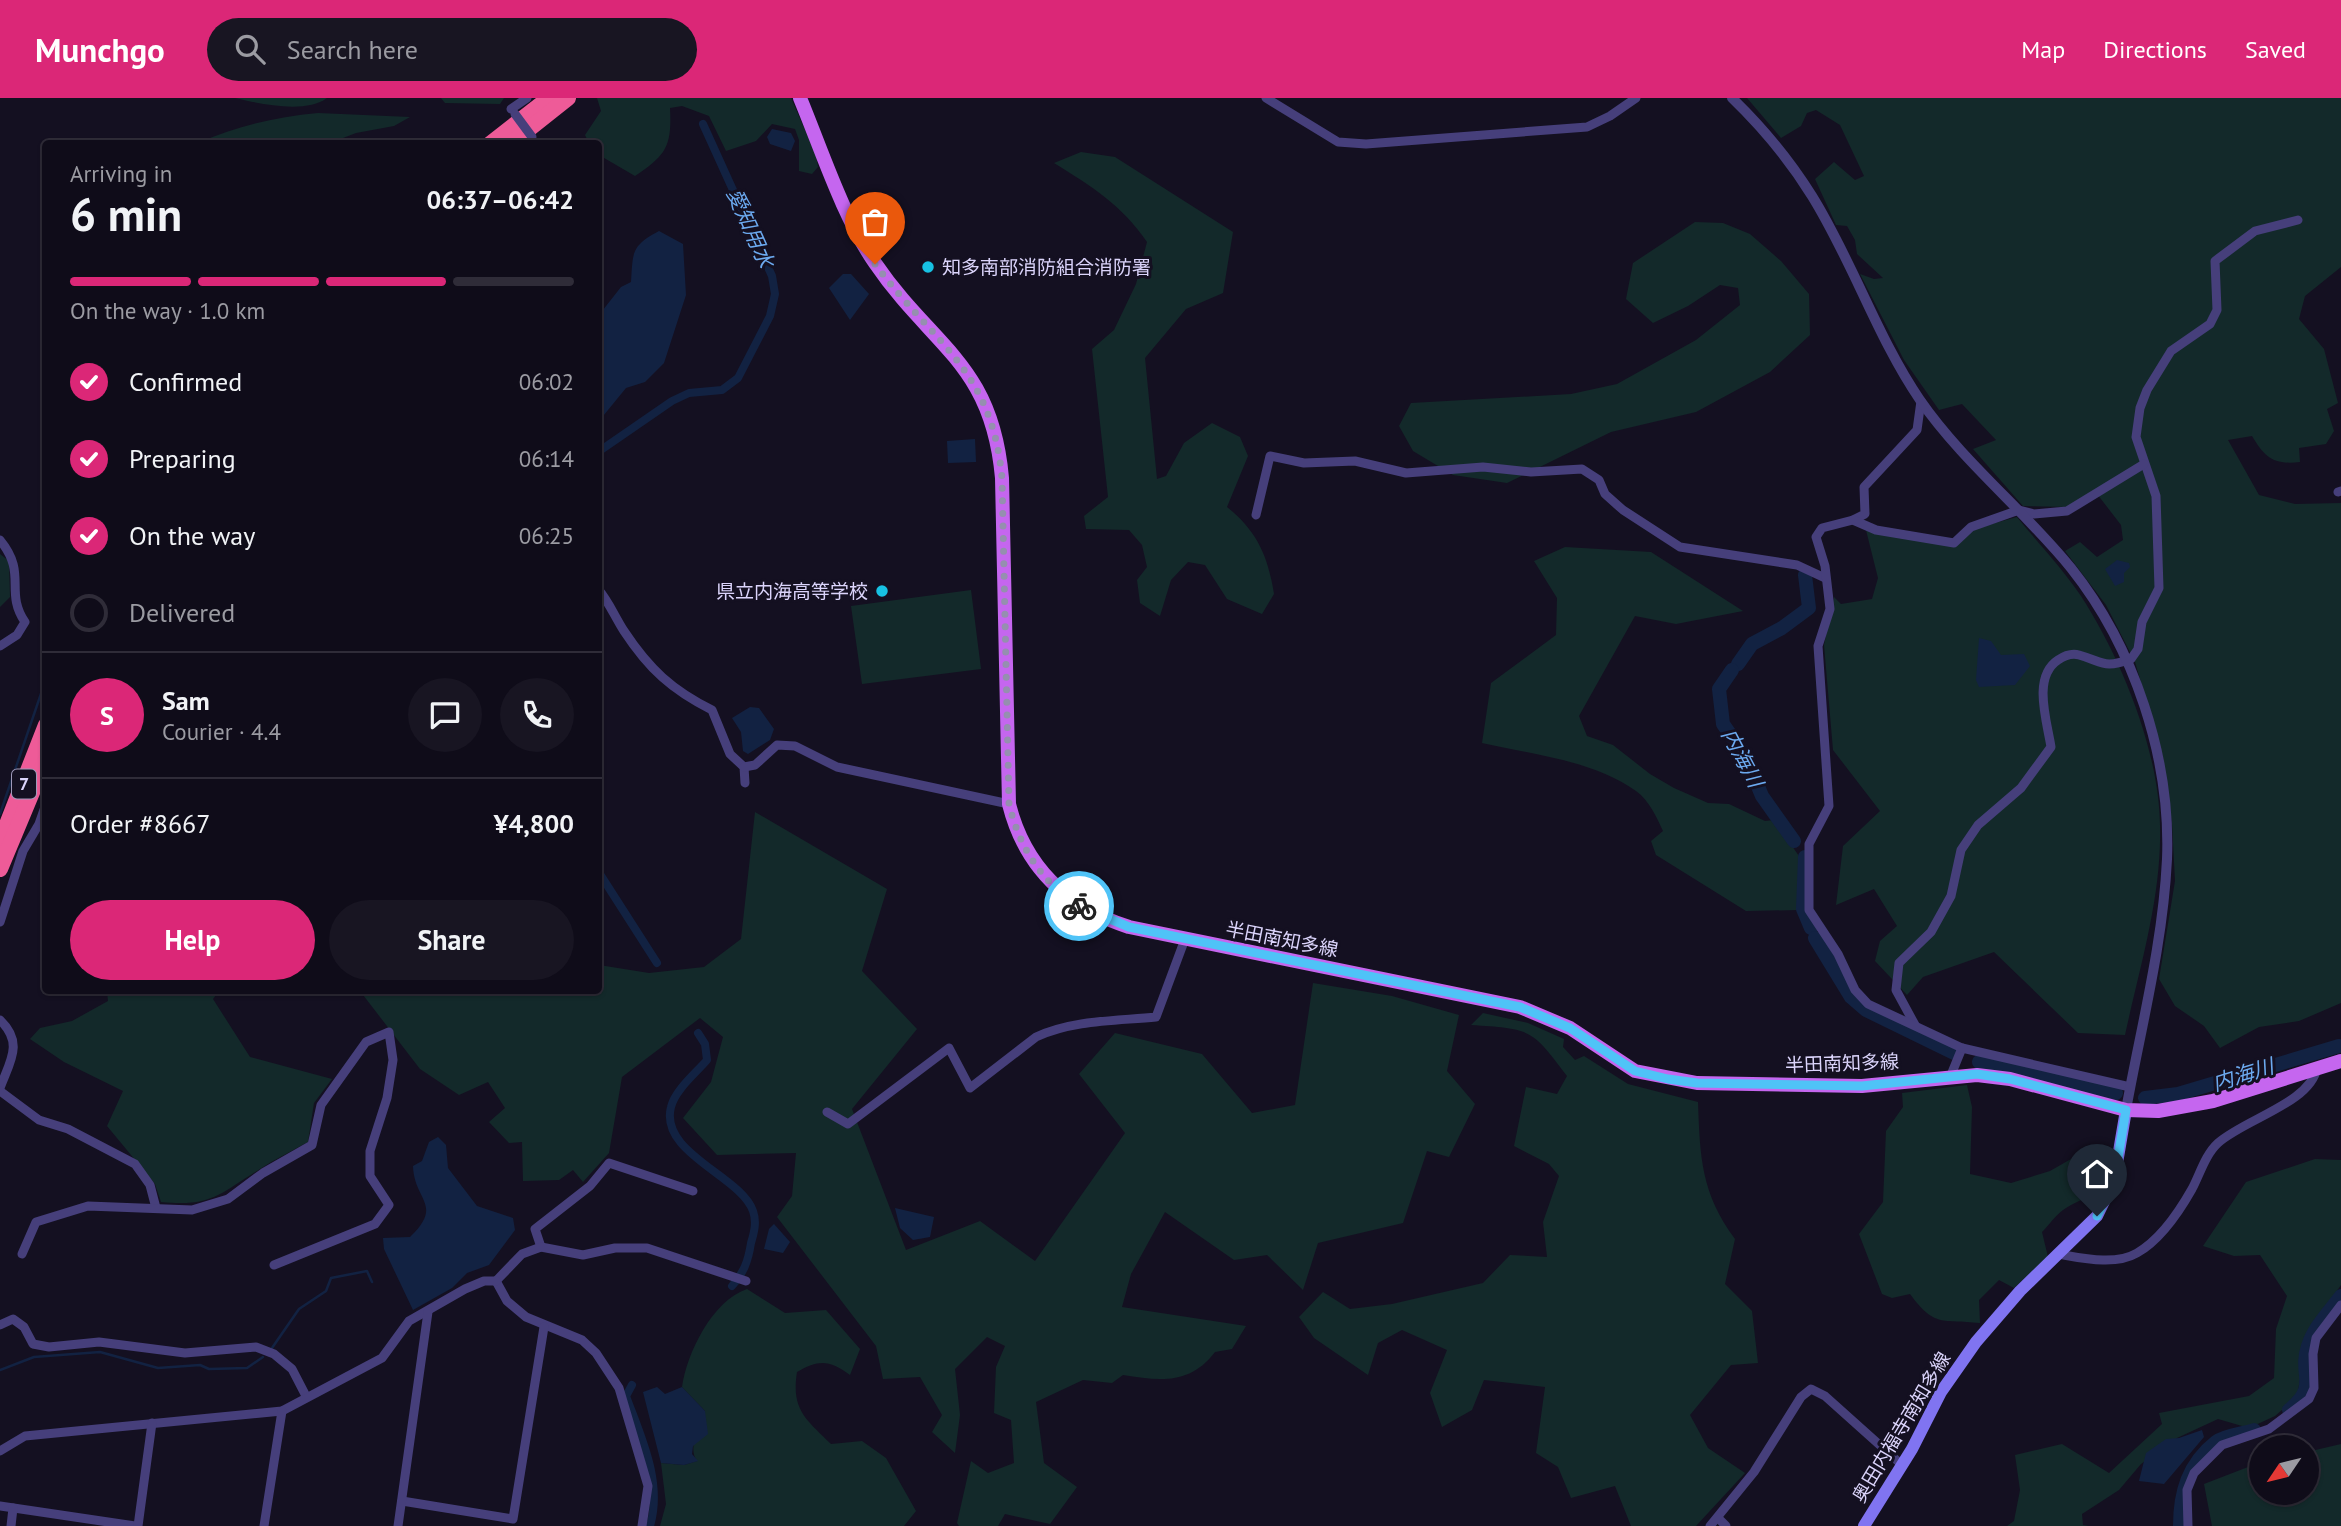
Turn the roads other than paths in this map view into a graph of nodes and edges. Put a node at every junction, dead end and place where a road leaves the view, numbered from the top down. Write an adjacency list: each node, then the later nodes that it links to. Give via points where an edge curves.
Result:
1 (527, 98): 8 (street, bridge, via 513,112)
2 (549, 98): 9 (highway)
3 (568, 98): 10 (highway)
4 (800, 98): 26 (main road, 半田南知多線, via 865,248 887,281 971,377 996,433 1002,478)
5 (1266, 98): 6 (street, via 1338,142 1366,144 1587,127)
6 (1636, 98)
7 (1732, 98): 12 (street, via 1763,128 1812,197)
8 (533, 137)
9 (495, 140)
10 (515, 140)
11 (2298, 220): 13 (street, via 2255,231 2216,261 2217,310 2210,324 2171,351 2147,390 2136,437)
12 (1921, 401): 14 (street); 16 (street, via 1917,430 1864,487 1866,514)
13 (2144, 464): 14 (street, via 2067,511 2034,514); 21 (street, via 2156,496 2160,587 2141,622 2136,656)
14 (2019, 510): 16 (street, via 1971,527 1954,543 1876,530); 21 (street, via 2087,589)
15 (1256, 515): 18 (street, via 1270,456 1304,463 1355,461 1406,473 1483,467 1531,472 1582,468 1599,480 1605,494 1623,510 1680,547 1797,565)
16 (1853, 520): 18 (street, via 1822,528 1816,537)
17 (0, 540): 20 (street, via 13,556 14,607 25,622 17,635)
18 (1825, 578): 33 (street, via 1830,608 1818,646 1829,806 1809,844 1809,910 1855,990 1868,1003)
19 (602, 596): 23 (street, via 658,675 680,694 712,710 730,754)
20 (0, 646)
21 (2126, 661): 33 (street, via 2099,664 2074,654 2046,672 2043,695 2051,747 2021,788 1978,825 1961,850 1951,896 1931,932 1899,962 1896,989); 38 (street, via 2158,757 2167,857 2157,947)
22 (42, 735): 28 (highway, 7)
23 (744, 767): 25 (street); 26 (street, via 755,765 777,745 794,746 836,767)
24 (42, 769): 29 (highway, 7)
25 (745, 783)
26 (1009, 804): 31 (main road, 半田南知多線, via 1028,854 1070,900 1105,920)
27 (42, 815): 30 (street, via 23,851)
28 (0, 842)
29 (0, 869)
30 (0, 922)
31 (1185, 939): 37 (main road, 半田南知多線, via 1520,1007 1570,1028 1635,1071 1668,1079 1862,1086); 41 (street, via 1156,1017 1048,1032 970,1088 950,1048 848,1124)
32 (0, 1020): 39 (street, via 12,1031 15,1048)
33 (1915, 1025): 34 (street)
34 (1962, 1048): 37 (street); 38 (street)
35 (2341, 1061): 36 (main road, 半田南知多線)
36 (2317, 1068): 40 (main road, 半田南知多線, via 2184,1109); 46 (street, via 2315,1081 2299,1094 2218,1143 2174,1217 2148,1247 2113,1260)
37 (1951, 1075): 40 (main road, 半田南知多線, via 2010,1079)
38 (2130, 1087): 40 (street)
39 (0, 1089): 43 (street, via 39,1120 68,1129 135,1164 150,1185)
40 (2126, 1110): 46 (main road, 奥田内福寺南知多線, via 2106,1201 2085,1230)
41 (827, 1112)
42 (692, 1191): 44 (street, via 609,1163 590,1186 535,1229)
43 (156, 1208): 45 (street, via 88,1206 36,1222); 47 (street, via 192,1210 228,1199 313,1145 321,1105 366,1042 389,1032 393,1060 370,1152 370,1176 389,1205 375,1224)
44 (541, 1247): 48 (street, via 522,1254); 49 (street, via 583,1255 647,1248)
45 (22, 1254)
46 (2058, 1254): 58 (main road, 奥田内福寺南知多線, via 1967,1353)
47 (274, 1265)
48 (496, 1281): 51 (street, via 465,1289); 53 (street, via 507,1301)
49 (746, 1281)
50 (2341, 1305): 71 (street, via 2316,1338 2314,1388 2309,1399 2269,1429 2222,1445 2203,1464 2187,1490)
51 (428, 1312): 54 (street, via 409,1321 382,1358); 59 (street)
52 (0, 1325): 54 (street, via 13,1319 33,1343 49,1348 99,1342 185,1353 256,1347 274,1353 292,1369)
53 (544, 1327): 59 (street, via 513,1519); 67 (street, via 582,1340 620,1388 648,1486)
54 (306, 1396): 55 (street)
55 (282, 1411): 56 (street); 65 (street)
56 (152, 1423): 57 (street, via 25,1436); 64 (street)
57 (0, 1451)
58 (1902, 1465): 62 (street, via 1825,1396 1811,1389); 70 (main road, 奥田内福寺南知多線)
59 (402, 1502): 66 (street)
60 (0, 1506): 61 (street)
61 (13, 1508): 63 (street); 64 (street)
62 (1718, 1518): 68 (street); 69 (street)
63 (11, 1526)
64 (136, 1526)
65 (264, 1526)
66 (398, 1526)
67 (642, 1526)
68 (1710, 1526)
69 (1726, 1526)
70 (1864, 1526)
71 (2188, 1526)

